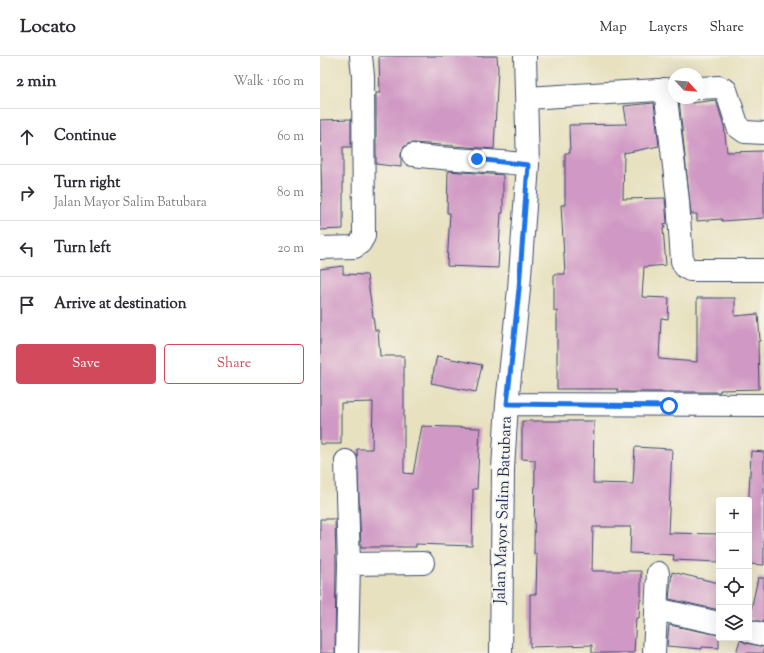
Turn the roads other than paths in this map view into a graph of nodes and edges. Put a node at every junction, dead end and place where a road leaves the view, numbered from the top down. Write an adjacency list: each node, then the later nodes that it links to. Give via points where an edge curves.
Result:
1 (361, 56): 10 (street, via 364,236 355,247)
2 (525, 56): 5 (street, Jalan Mayor Salim Batubara)
3 (704, 88): 7 (street, via 720,87 726,90 738,127 745,132)
4 (668, 89): 5 (street)
5 (527, 98): 9 (street, Jalan Mayor Salim Batubara)
6 (670, 104): 11 (street, via 682,261 685,267 690,270)
7 (764, 133)
8 (413, 156): 9 (street, via 477,159)
9 (528, 165): 12 (street, Jalan Mayor Salim Batubara)
10 (320, 248)
11 (764, 270)
12 (507, 404): 13 (street); 23 (street, Jalan Mayor Salim Batubara, via 503,470)
13 (764, 405)
14 (346, 461): 16 (street)
15 (423, 563): 16 (street)
16 (349, 564): 22 (street)
17 (658, 573): 18 (street)
18 (656, 609): 19 (street); 24 (street)
19 (716, 622)
20 (752, 632): 21 (street)
21 (764, 635)
22 (347, 653)
23 (501, 653)
24 (654, 653)

